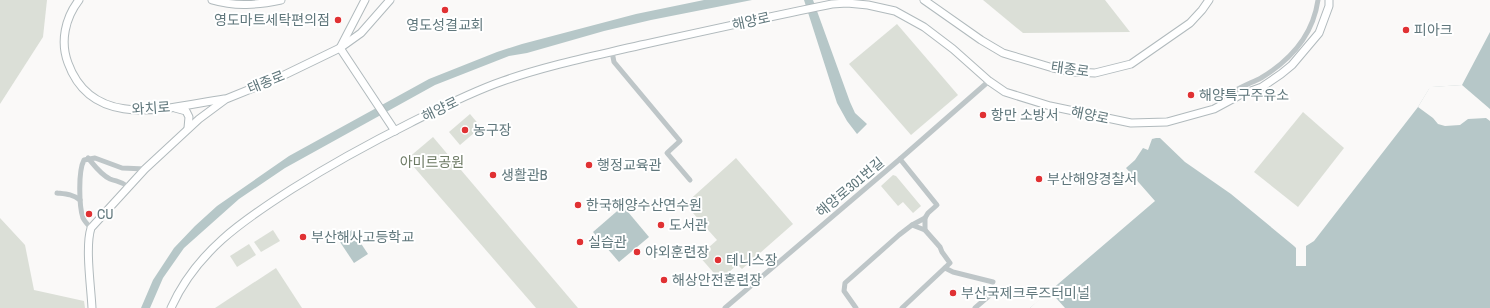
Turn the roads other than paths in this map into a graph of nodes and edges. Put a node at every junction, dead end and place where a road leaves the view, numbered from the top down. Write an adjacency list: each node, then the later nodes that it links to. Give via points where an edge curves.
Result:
1 (79, 0): 18 (main road, 와치로, via 67,21 64,49 69,67 79,85 88,94 117,109 143,111)
2 (212, 0): 3 (main road, via 252,5)
3 (281, 0)
4 (365, 0): 12 (main road)
5 (390, 0): 12 (main road, 태종로, via 360,33)
6 (924, 0): 7 (main road, 태종로, via 1004,53 1053,68 1095,73 1131,64 1190,23)
7 (1209, 0)
8 (1318, 0): 15 (street, via 1312,25 1295,51 1273,70 1238,89)
9 (1329, 0): 15 (main road, 해양로, via 1319,33 1292,65 1262,87)
10 (847, 2): 11 (main road, 해양로); 13 (main road, 해양로)
11 (860, 2): 14 (main road, 해양로, via 895,10 924,27)
12 (340, 48): 16 (main road, 태종로, via 278,78); 21 (main road)
13 (612, 52): 21 (main road, 해양로, via 561,63 502,81 450,103); 25 (street, via 614,62 680,141 667,153)
14 (989, 81): 15 (main road, 해양로, via 1005,92 1022,98 1131,124 1167,122 1214,109); 23 (street, 해양로301번길)
15 (1240, 96)
16 (226, 99): 17 (main road, 와치로); 19 (main road, 태종로)
17 (189, 104): 18 (main road, 와치로); 19 (main road, via 196,107 200,113)
18 (173, 107): 20 (main road, via 186,111 189,117)
19 (199, 118): 20 (main road, 태종로)
20 (188, 128): 24 (main road, 태종로)
21 (395, 131): 37 (main road, 해양로, via 315,175 253,214 216,244 188,276)
22 (86, 159): 24 (street, via 95,158 122,168); 26 (street); 28 (street, via 81,167)
23 (900, 159): 29 (street, via 937,205); 38 (street, 해양로301번길)
24 (145, 169): 26 (main road, 태종로)
25 (690, 180)
26 (128, 188): 31 (main road, 태종로)
27 (57, 193): 28 (street, via 70,194)
28 (80, 200): 31 (street, via 83,217)
29 (925, 218): 30 (street); 32 (street)
30 (912, 225): 32 (street); 39 (street, via 846,283 844,291)
31 (91, 228): 36 (main road, via 89,248)
32 (925, 230): 33 (street, via 950,263)
33 (945, 268): 34 (street); 40 (street)
34 (993, 282)
35 (997, 289): 41 (street)
36 (92, 308)
37 (171, 308)
38 (725, 308)
39 (856, 308)
40 (902, 308)
41 (975, 308)

